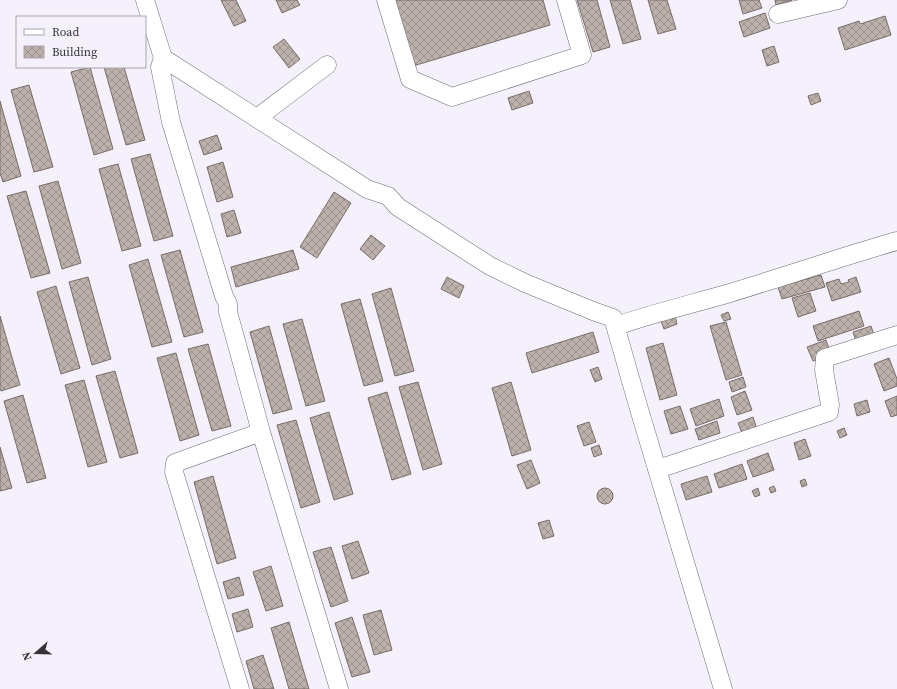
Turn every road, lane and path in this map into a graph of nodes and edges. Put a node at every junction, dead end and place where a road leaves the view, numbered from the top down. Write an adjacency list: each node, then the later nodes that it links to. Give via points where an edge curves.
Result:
1 (145, 0): 6 (street)
2 (386, 0): 3 (street, via 410,79 452,97 582,55)
3 (566, 0)
4 (838, 0): 5 (street)
5 (778, 14)
6 (163, 58): 8 (street); 12 (street, via 160,67 171,122 228,304)
7 (327, 65): 8 (street)
8 (257, 118): 10 (street, via 368,189 388,196 398,207 490,266 546,292 613,318)
9 (897, 242): 10 (street)
10 (616, 326): 13 (street)
11 (896, 338): 13 (street, via 825,358 829,412)
12 (261, 432): 14 (street, via 175,463 174,472); 15 (street)
13 (658, 469): 16 (street)
14 (240, 689)
15 (339, 689)
16 (723, 689)

